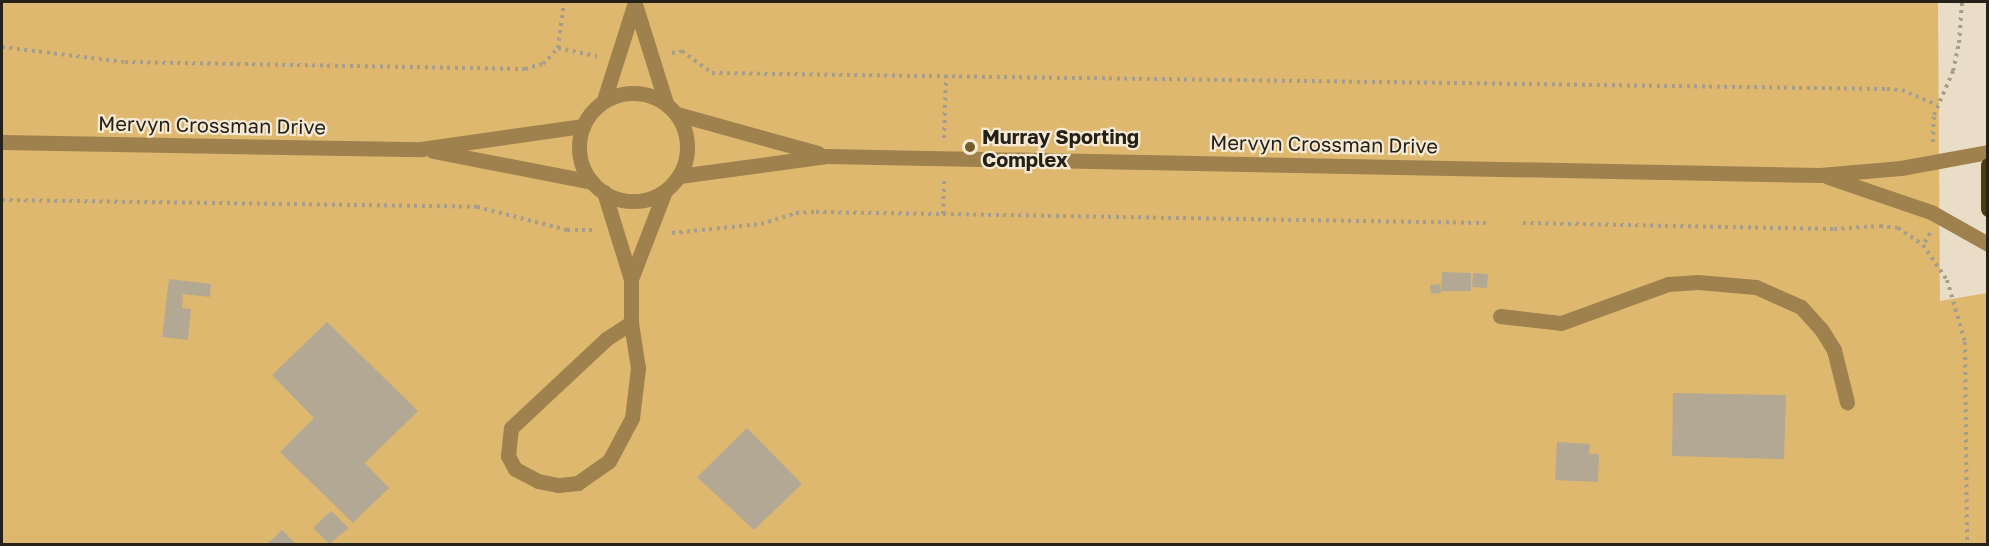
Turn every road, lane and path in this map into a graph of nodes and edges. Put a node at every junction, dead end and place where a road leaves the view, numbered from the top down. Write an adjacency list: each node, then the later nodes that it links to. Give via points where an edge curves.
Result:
1 (564, 2): 5 (path)
2 (1962, 2): 9 (path, via 1955,61)
3 (635, 3): 8 (street); 10 (street)
4 (2, 47): 5 (path, via 125,62 525,69 543,64)
5 (558, 48): 7 (path)
6 (662, 56): 9 (path, via 682,51 712,73 1887,89 1902,90)
7 (603, 57)
8 (604, 100): 10 (street, via 635,92); 11 (street)
9 (1938, 105): 16 (path)
10 (671, 108): 15 (street, Mervyn Crossman Drive); 19 (street, via 688,144)
11 (583, 126): 13 (street, Mervyn Crossman Drive); 20 (street, via 580,155)
12 (2, 142): 13 (street, Mervyn Crossman Drive)
13 (421, 149): 20 (street, Mervyn Crossman Drive)
14 (1988, 152): 16 (street, Mervyn Crossman Drive)
15 (827, 156): 18 (street, Mervyn Crossman Drive); 19 (street, Mervyn Crossman Drive)
16 (1932, 162): 18 (street, Mervyn Crossman Drive)
17 (1988, 165): 23 (main road)
18 (1820, 175): 24 (street, Mervyn Crossman Drive)
19 (679, 176): 21 (street)
20 (598, 187): 21 (street, via 635,201); 31 (street)
21 (665, 190): 31 (street)
22 (2, 200): 27 (path, via 477,207 567,230)
23 (1988, 209)
24 (1931, 212): 29 (street, Mervyn Crossman Drive); 30 (path, via 1930,233)
25 (1486, 223): 28 (path, via 816,212 796,213 761,224)
26 (1523, 223): 30 (path, via 1834,229 1880,226 1898,228)
27 (599, 230)
28 (665, 232)
29 (1988, 244)
30 (1923, 245): 35 (path, via 1947,280 1965,342)
31 (631, 279): 33 (street)
32 (1500, 316): 34 (street, via 1561,323 1668,284 1698,282 1756,287 1783,296 1821,329 1834,350)
33 (631, 323): 33 (street, via 638,368 637,396 622,444 609,461 593,476 558,485 538,481 515,468 508,456 511,428 606,339)
34 (1847, 402)
35 (1968, 544)

